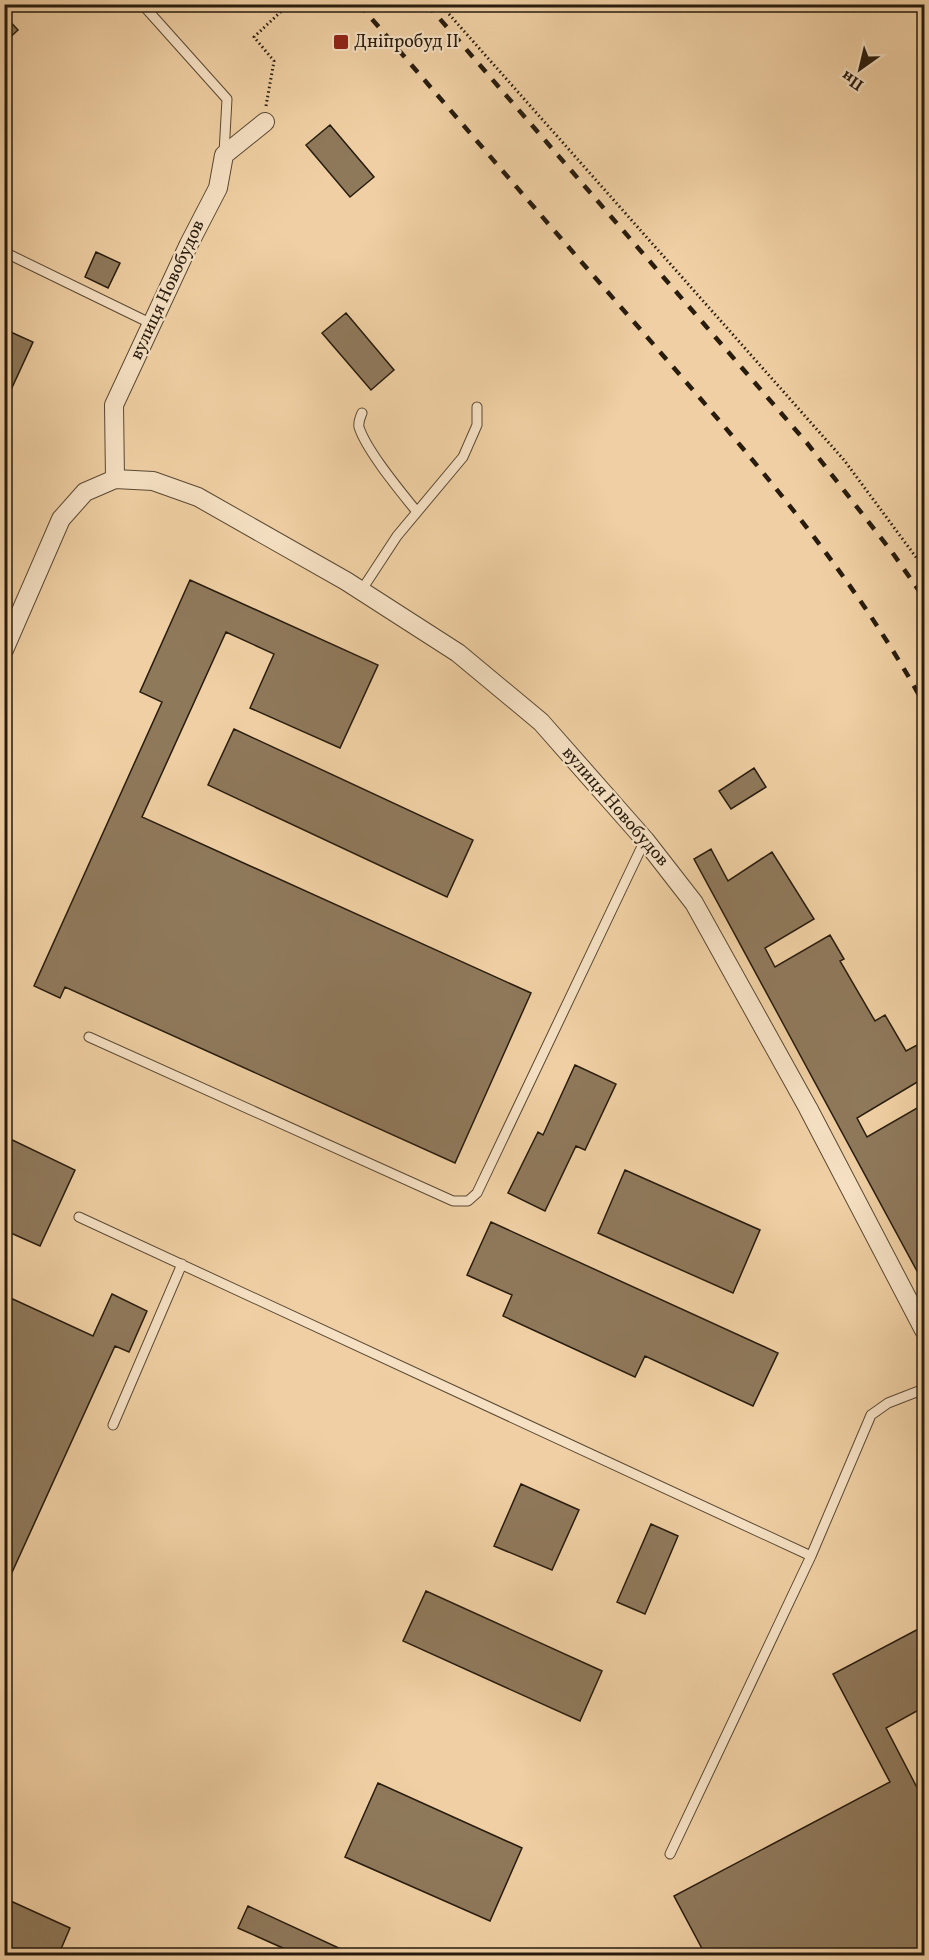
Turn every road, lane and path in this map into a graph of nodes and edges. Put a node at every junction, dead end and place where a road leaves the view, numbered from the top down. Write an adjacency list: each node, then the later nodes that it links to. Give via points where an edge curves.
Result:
1 (142, 4): 5 (lane, via 226,99)
2 (289, 4): 4 (path, via 254,37 274,61)
3 (440, 4): 12 (path, via 844,460)
4 (266, 122): 5 (street)
5 (224, 155): 7 (street, вулиця Новобудов, via 218,188)
6 (4, 252): 7 (lane)
7 (152, 324): 10 (street, вулиця Новобудов, via 114,405)
8 (477, 407): 11 (lane, via 477,425 463,458)
9 (362, 413): 11 (lane, via 359,428)
10 (115, 478): 13 (street, вулиця Новобудов, via 153,481 198,497); 14 (street, вулиця Новобудов, via 85,492 61,519)
11 (417, 512): 13 (lane)
12 (924, 568)
13 (361, 591): 15 (street, вулиця Новобудов, via 458,653 541,722)
14 (4, 650)
15 (645, 840): 16 (lane, via 477,1192 468,1201 453,1201); 19 (street, вулиця Новобудов, via 694,903 808,1108)
16 (89, 1037)
17 (79, 1217): 18 (lane)
18 (182, 1264): 21 (lane); 22 (lane)
19 (924, 1330)
20 (924, 1389): 22 (lane, via 888,1403 871,1415)
21 (112, 1425)
22 (811, 1556): 23 (lane)
23 (670, 1854)

